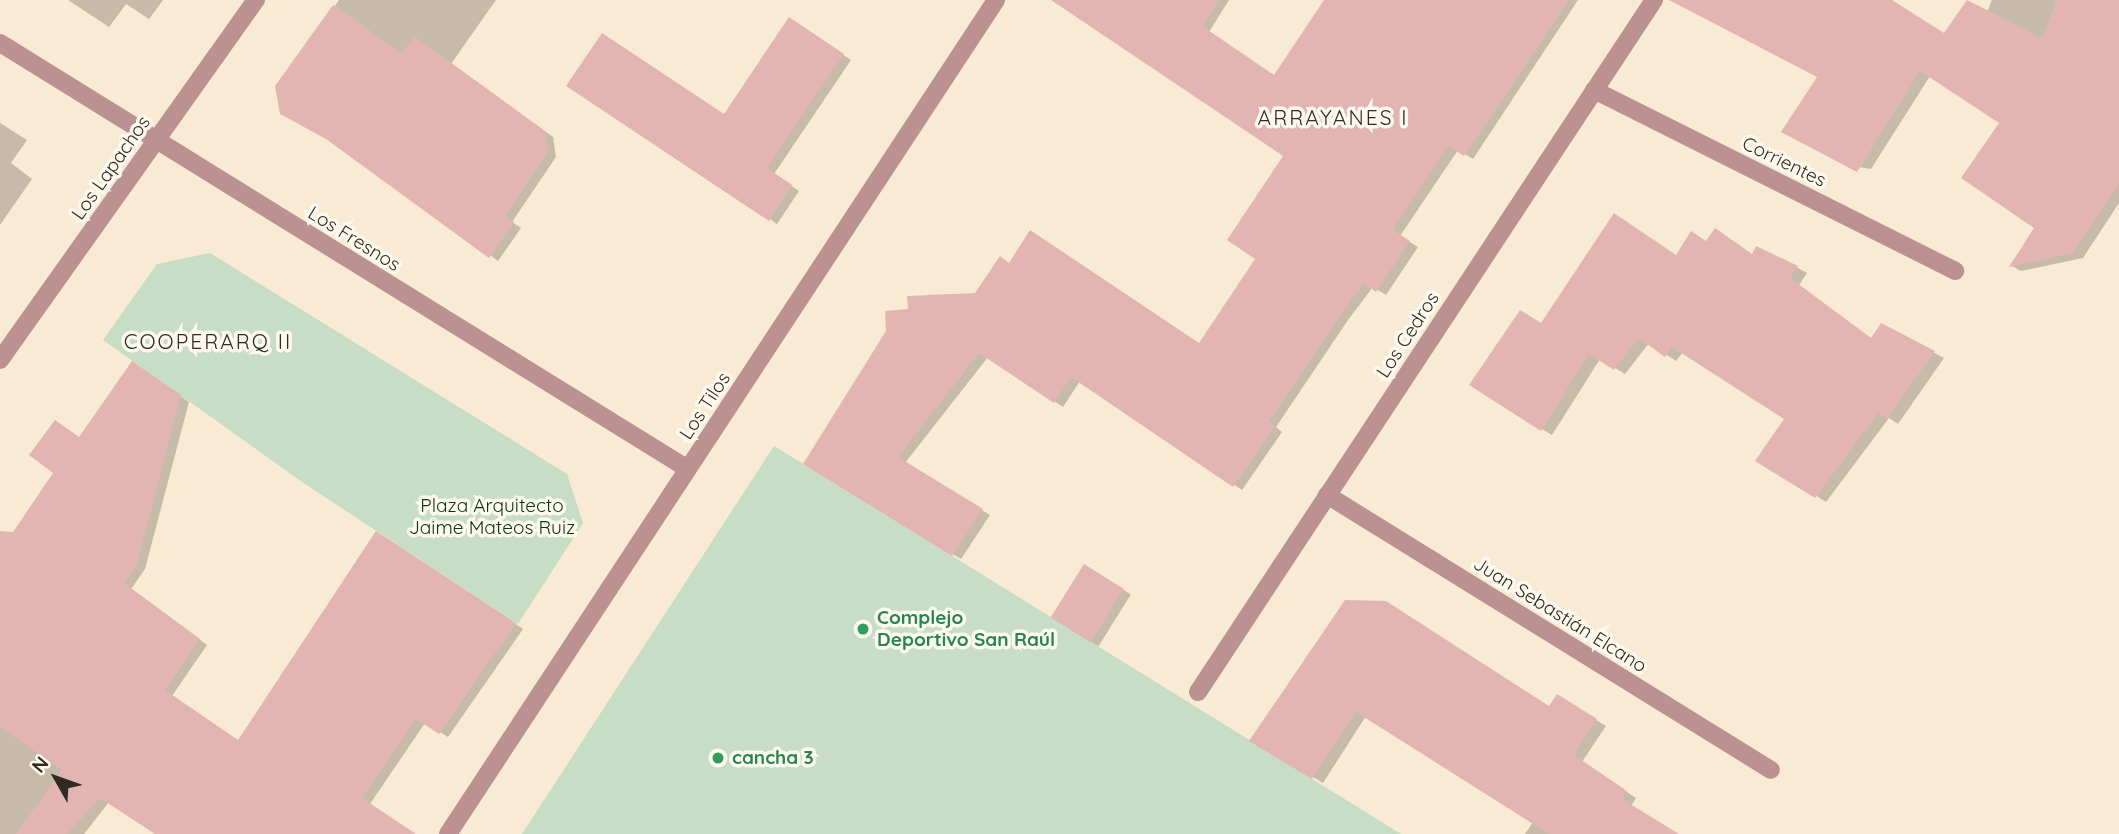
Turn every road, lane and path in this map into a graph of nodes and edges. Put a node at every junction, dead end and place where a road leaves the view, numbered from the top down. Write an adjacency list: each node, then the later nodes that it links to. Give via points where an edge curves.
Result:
1 (256, 0): 6 (street, Los Lapachos)
2 (996, 0): 9 (street, Los Tilos)
3 (1654, 0): 5 (street, Los Cedros)
4 (0, 43): 6 (street, Los Fresnos)
5 (1594, 90): 7 (street, Corrientes); 10 (street, Los Cedros)
6 (155, 141): 8 (street, Los Lapachos); 9 (street, Los Fresnos)
7 (1955, 271)
8 (0, 360)
9 (688, 469): 13 (street, Los Tilos)
10 (1327, 495): 11 (street, Los Cedros); 12 (street, Juan Sebastián Elcano)
11 (1198, 692)
12 (1771, 770)
13 (448, 834)

